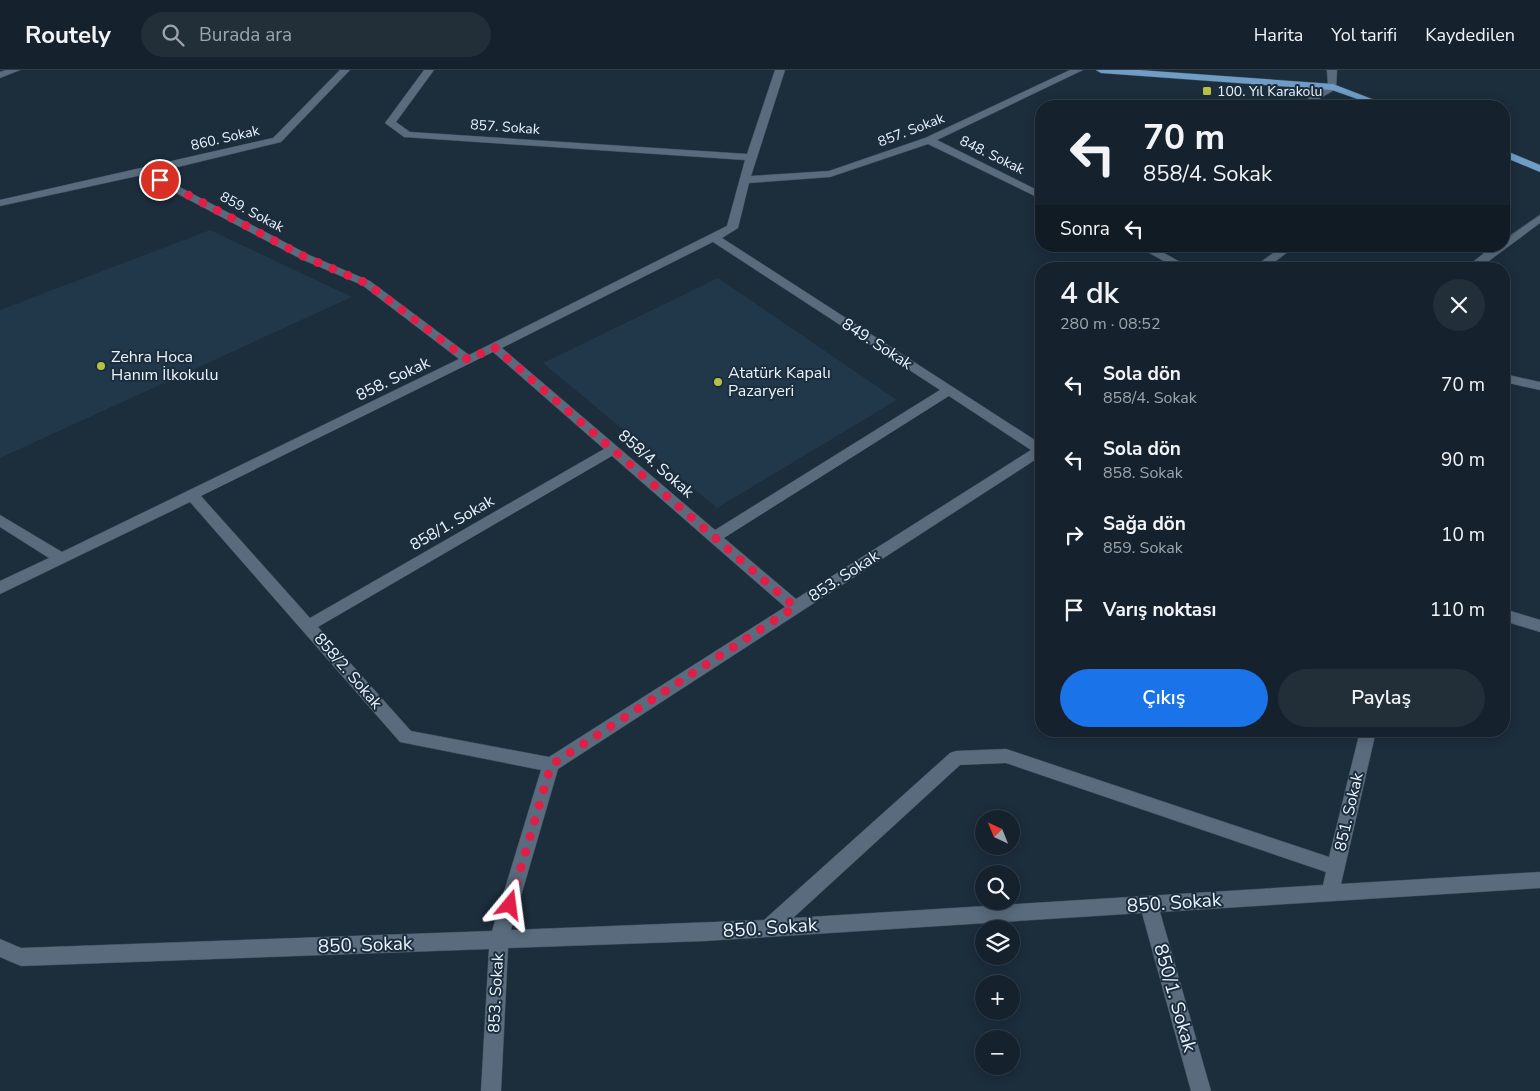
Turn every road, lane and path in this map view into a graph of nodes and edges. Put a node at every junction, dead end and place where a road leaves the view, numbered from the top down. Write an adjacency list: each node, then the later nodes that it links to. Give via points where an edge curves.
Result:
1 (16, 70): 8 (street)
2 (345, 70): 16 (street, 860. Sokak, via 277,140)
3 (429, 70): 14 (street, 857. Sokak, via 390,123 408,135)
4 (780, 70): 14 (street)
5 (1078, 70): 12 (street, 857. Sokak)
6 (1101, 70): 9 (main road)
7 (1332, 70): 9 (street)
8 (0, 74)
9 (1333, 87): 10 (street); 11 (main road)
10 (1311, 100)
11 (1369, 100)
12 (928, 140): 17 (street, 857. Sokak, via 830,174); 18 (street, 848. Sokak)
13 (1510, 156): 15 (main road)
14 (751, 157): 17 (street, 858. Sokak)
15 (1540, 169)
16 (144, 172): 19 (street); 30 (street, 859. Sokak, via 305,257 366,283)
17 (744, 180): 21 (street, 858. Sokak, via 732,228)
18 (1035, 193)
19 (0, 204)
20 (1540, 218): 22 (street)
21 (713, 237): 29 (street, 858. Sokak); 33 (street, 849. Sokak)
22 (1510, 240)
23 (1154, 252): 26 (street)
24 (1282, 252): 27 (street)
25 (1493, 252): 28 (street)
26 (1173, 262)
27 (1267, 262)
28 (1480, 262)
29 (494, 347): 30 (street, 858. Sokak); 35 (street, 858/4. Sokak)
30 (468, 360): 37 (street, 858. Sokak)
31 (1510, 379): 32 (street)
32 (1540, 386)
33 (949, 390): 34 (street, 849. Sokak); 39 (street)
34 (1035, 446)
35 (613, 450): 39 (street, 858/4. Sokak); 44 (street, 858/1. Sokak)
36 (1035, 454): 42 (street, 853. Sokak)
37 (192, 495): 40 (street, 858. Sokak); 44 (street, 858/2. Sokak)
38 (0, 520): 40 (street)
39 (714, 537): 42 (street, 858/4. Sokak)
40 (61, 558): 41 (street, 858. Sokak)
41 (0, 588)
42 (795, 607): 47 (street, 853. Sokak)
43 (1510, 617): 45 (street)
44 (308, 626): 47 (street, 858/2. Sokak, via 406,737)
45 (1540, 626)
46 (1367, 737): 48 (street, 851. Sokak)
47 (551, 765): 53 (street, 853. Sokak)
48 (1336, 867): 50 (street, 851. Sokak); 52 (street, via 1006,756 956,758)
49 (1540, 880): 50 (street, 850. Sokak)
50 (1330, 893): 51 (street, 850. Sokak)
51 (1149, 905): 52 (street, 850. Sokak); 56 (street, 850/1. Sokak)
52 (768, 928): 53 (street, 850. Sokak)
53 (500, 940): 54 (street, 850. Sokak, via 21,957); 55 (street, 853. Sokak)
54 (0, 948)
55 (491, 1091)
56 (1202, 1091)

